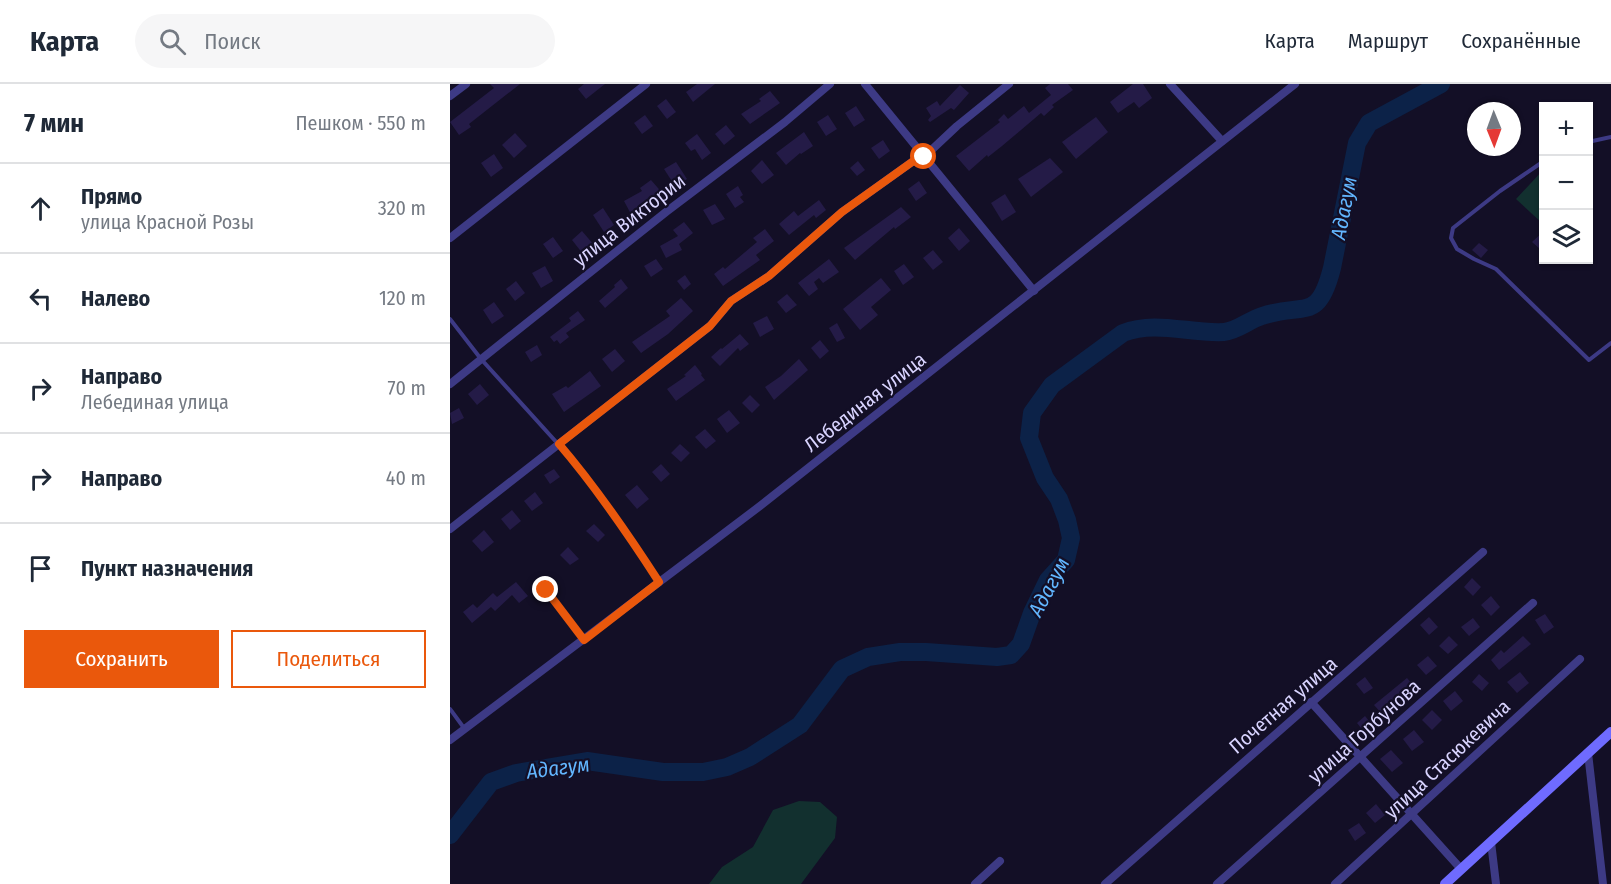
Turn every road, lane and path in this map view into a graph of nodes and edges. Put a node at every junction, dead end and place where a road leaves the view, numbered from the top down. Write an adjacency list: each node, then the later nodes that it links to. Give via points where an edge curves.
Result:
1 (466, 84): 8 (street)
2 (646, 84): 14 (street)
3 (830, 84): 18 (street, улица Виктории)
4 (866, 84): 12 (street)
5 (1009, 84): 12 (street)
6 (1170, 84): 10 (street)
7 (1295, 84): 10 (street, Лебединая улица)
8 (450, 96)
9 (1611, 137): 11 (lane)
10 (1222, 141): 15 (street, Лебединая улица)
11 (1593, 141)
12 (924, 157): 15 (street); 20 (street, via 842,212 769,276 731,301 710,326)
13 (1539, 164): 17 (lane, via 1453,228 1451,238 1457,249 1496,269 1589,360)
14 (450, 238)
15 (1034, 291): 23 (street, Лебединая улица)
16 (450, 319): 18 (lane)
17 (1611, 343)
18 (481, 359): 19 (street, улица Виктории); 20 (lane)
19 (450, 384)
20 (559, 444): 21 (street); 23 (lane)
21 (450, 529)
22 (1483, 552): 28 (street, Почетная улица)
23 (659, 582): 26 (street, Лебединая улица)
24 (546, 590): 26 (lane)
25 (1533, 603): 34 (street, улица Горбунова)
26 (584, 640): 30 (street, Лебединая улица)
27 (1580, 659): 35 (street, улица Стасюкевича)
28 (1311, 702): 34 (street); 40 (street, Почетная улица)
29 (450, 709): 30 (lane)
30 (465, 729): 32 (street, Лебединая улица)
31 (1611, 732): 33 (main road)
32 (450, 740)
33 (1588, 753): 36 (main road); 45 (street)
34 (1360, 756): 35 (street); 41 (street, улица Горбунова)
35 (1412, 814): 38 (street); 42 (street, улица Стасюкевича)
36 (1491, 842): 38 (main road); 44 (street)
37 (1000, 861): 39 (street)
38 (1461, 869): 43 (main road)
39 (975, 884)
40 (1105, 884)
41 (1218, 884)
42 (1335, 884)
43 (1445, 884)
44 (1496, 884)
45 (1603, 884)

